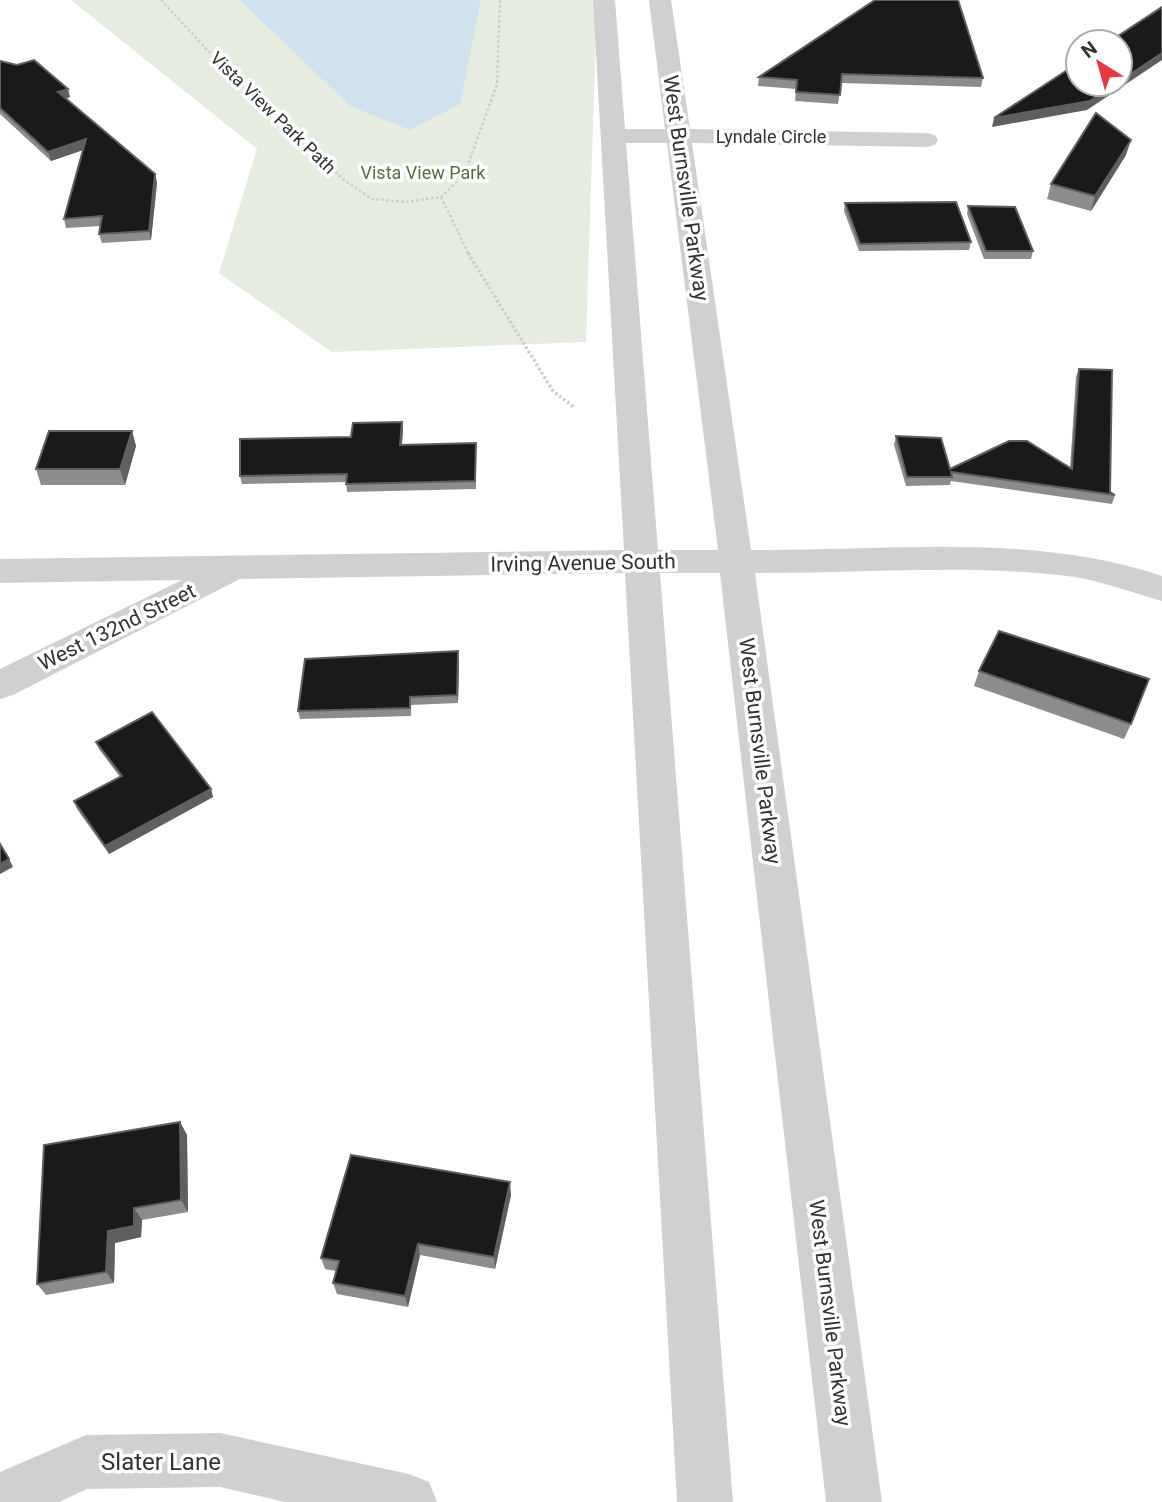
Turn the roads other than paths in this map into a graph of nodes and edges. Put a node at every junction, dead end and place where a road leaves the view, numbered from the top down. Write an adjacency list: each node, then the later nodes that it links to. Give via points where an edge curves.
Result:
1 (604, 0): 3 (street)
2 (660, 0): 4 (street, West Burnsville Parkway)
3 (615, 136): 4 (street, Lyndale Circle); 6 (street)
4 (679, 136): 5 (street, Lyndale Circle); 7 (street, West Burnsville Parkway)
5 (926, 140)
6 (641, 561): 7 (street, Irving Avenue South); 8 (street, Irving Avenue South); 14 (street)
7 (736, 561): 10 (street, Irving Avenue South, via 1046,560); 15 (street, West Burnsville Parkway)
8 (235, 569): 9 (street, Irving Avenue South); 11 (street, West 132nd Street)
9 (0, 571)
10 (1162, 589)
11 (0, 685)
12 (0, 1500): 13 (street, Slater Lane, via 86,1462 220,1460)
13 (409, 1502)
14 (705, 1502)
15 (854, 1502)

